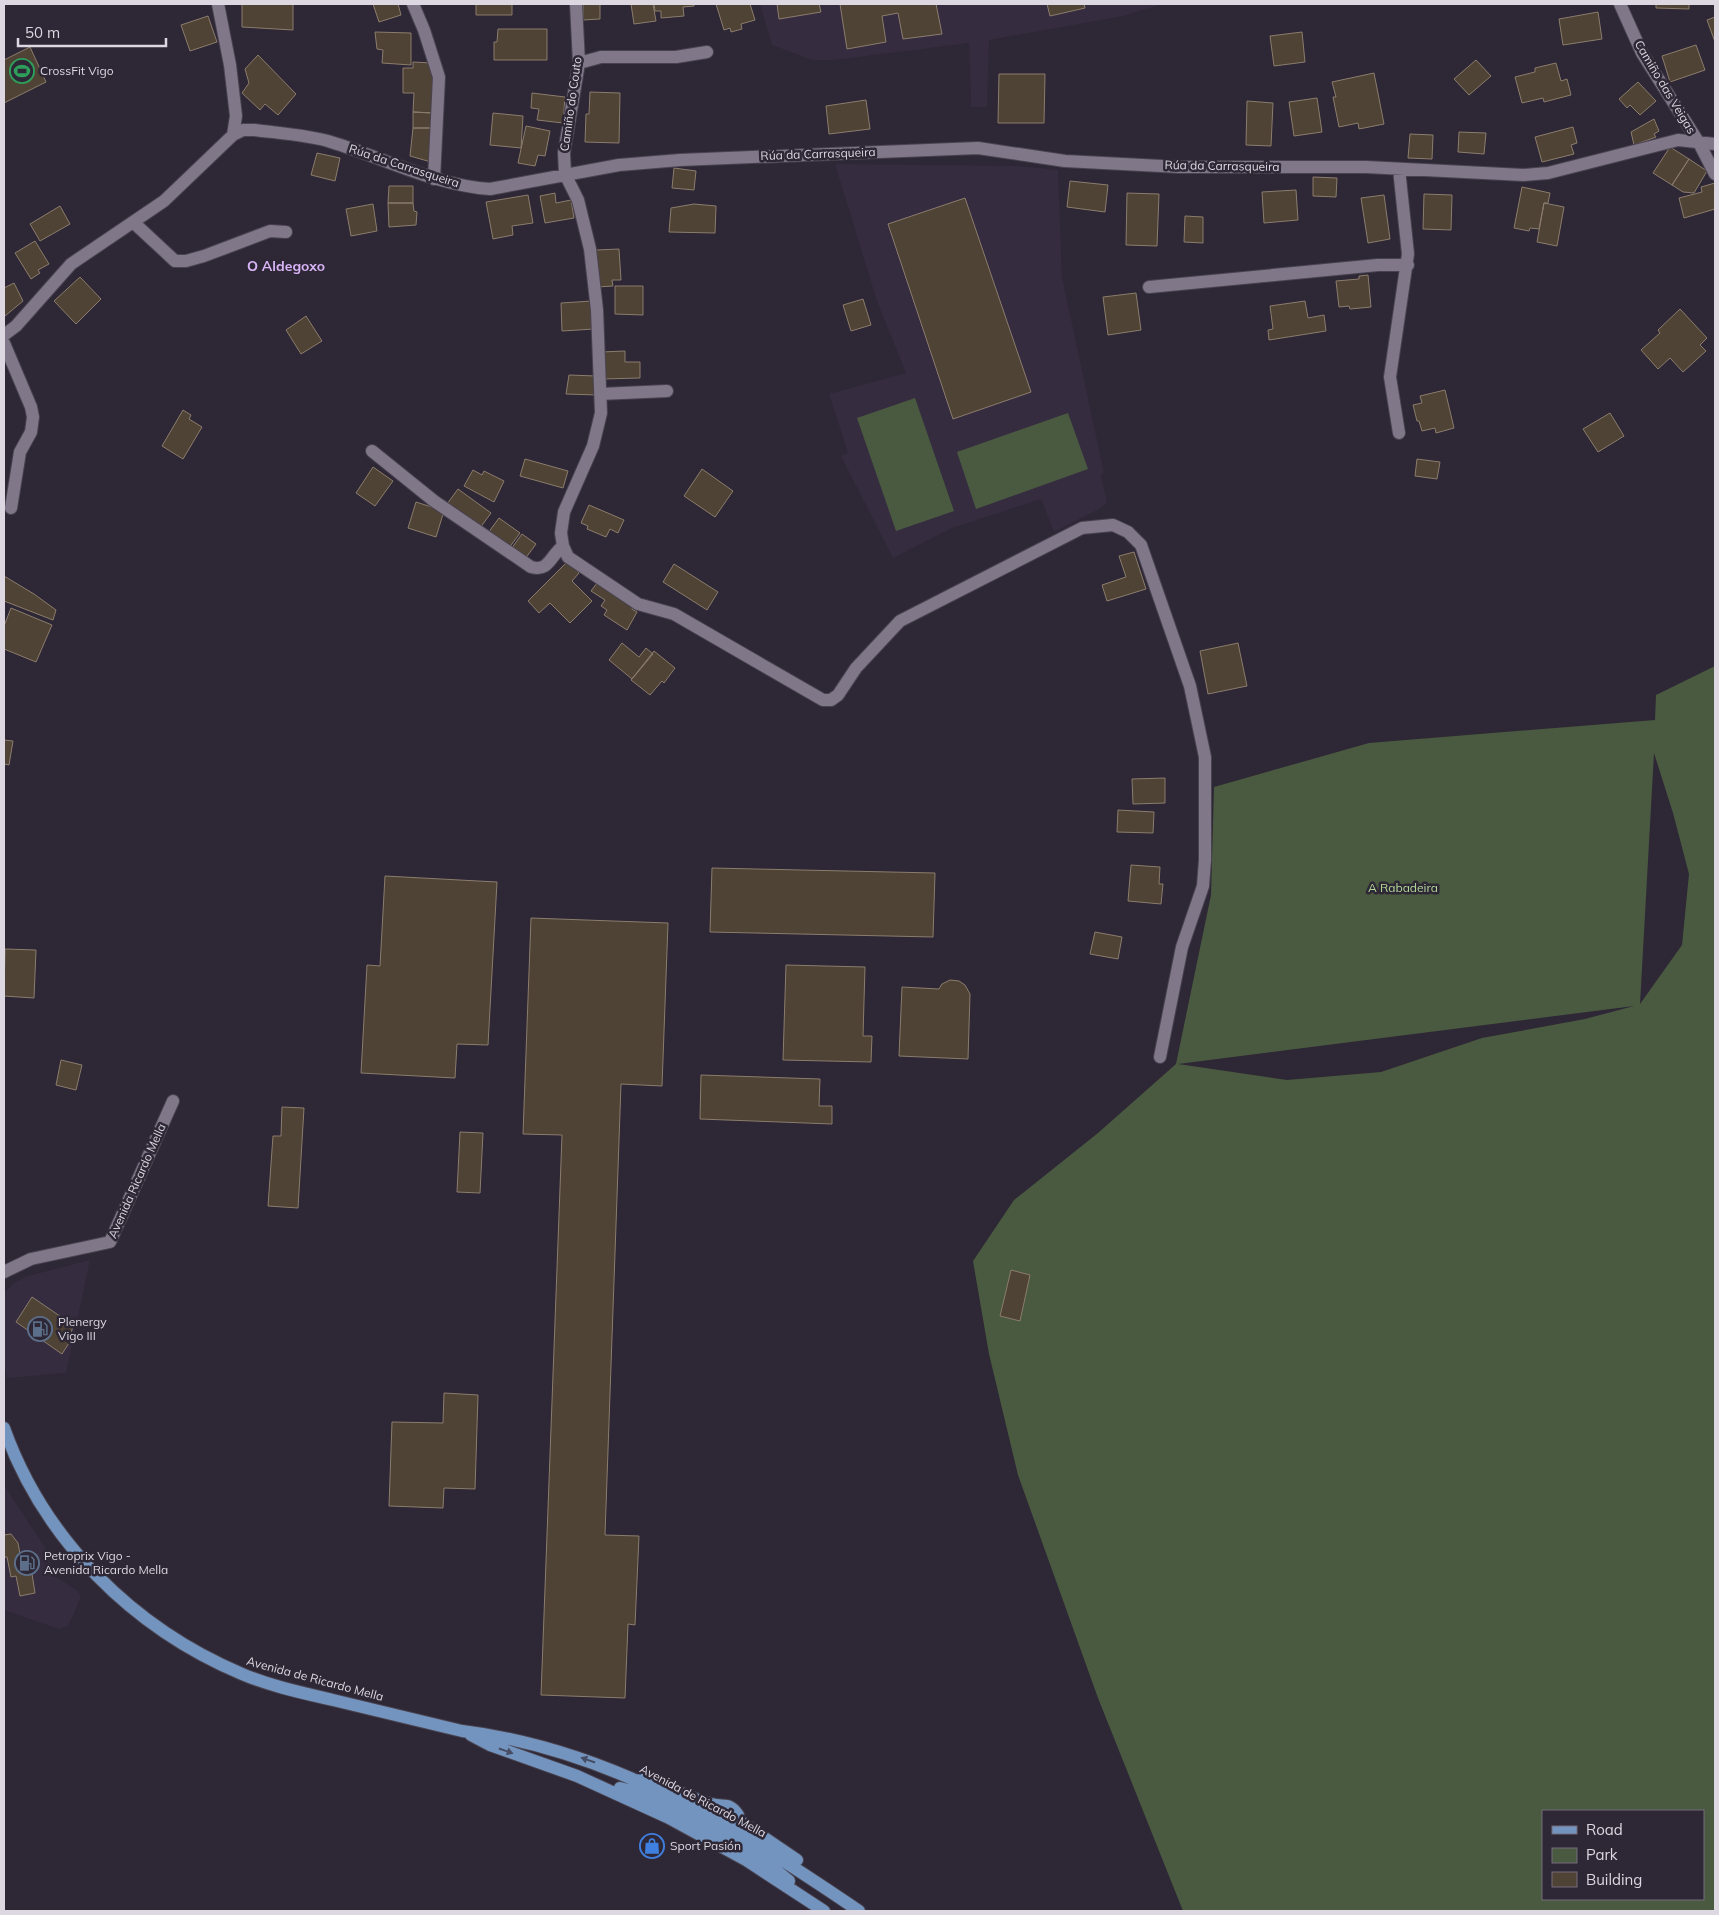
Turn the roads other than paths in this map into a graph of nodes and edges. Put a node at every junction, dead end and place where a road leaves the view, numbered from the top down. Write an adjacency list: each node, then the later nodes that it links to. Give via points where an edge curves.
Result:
1 (218, 4): 7 (street, via 236,116)
2 (412, 4): 13 (street, via 439,77)
3 (576, 4): 6 (street, Camiño do Couto)
4 (1620, 4): 8 (street, Camiño das Veigas, via 1642,53)
5 (707, 52): 6 (street, via 676,56 601,57)
6 (579, 63): 11 (street, Camiño do Couto, via 564,153)
7 (233, 135): 13 (street, Rúa da Carrasqueira, via 243,130 255,130 330,141); 14 (street, via 164,201)
8 (1699, 143): 9 (street, Rúa da Carrasqueira); 10 (street, Rúa da Carrasqueira, via 1678,140 1548,173 1523,175); 12 (street, Camiño das Veigas)
9 (1715, 144)
10 (1399, 169): 11 (street, Rúa da Carrasqueira, via 1180,167 1075,162 978,148 680,160); 16 (street)
11 (565, 174): 13 (street, Rúa da Carrasqueira, via 490,189); 21 (street, via 578,200 590,249)
12 (1715, 174)
13 (434, 179)
14 (134, 222): 15 (street, via 175,261 204,256 270,231); 18 (street, via 71,264 16,326)
15 (286, 232)
16 (1408, 265): 17 (street, via 1378,265); 22 (street, via 1390,377)
17 (1149, 287)
18 (4, 335)
19 (4, 343): 24 (street, via 33,417 31,432 20,452)
20 (667, 391): 21 (street)
21 (600, 394): 25 (street, via 601,413 593,446 564,512)
22 (1399, 434)
23 (372, 451): 25 (street, via 434,501 531,566 539,569 546,566)
24 (11, 508)
25 (563, 546): 26 (street, via 568,557 638,604 674,614 823,700 831,700 900,622 1082,528 1113,525 1128,532 1141,545 1153,576 1190,686 1205,756 1203,886 1182,947)
26 (1160, 1058)
27 (173, 1101): 28 (street, Avenida Ricardo Mella, via 110,1242 31,1259)
28 (4, 1272)
29 (4, 1428): 30 (main road, Avenida de Ricardo Mella, via 30,1486 56,1529 90,1570 157,1628 199,1654 243,1675)
30 (462, 1731): 31 (main road, Avenida de Ricardo Mella, one-way to 31, via 490,1745); 32 (main road, Avenida de Ricardo Mella, one-way to 30, via 553,1749)
31 (594, 1783): 33 (main road, via 636,1792); 34 (main road, Avenida de Ricardo Mella, via 710,1840)
32 (713, 1812): 33 (main road, via 714,1827); 33 (main road, Avenida de Ricardo Mella, via 726,1805 731,1807 738,1815)
33 (729, 1829): 34 (main road, via 780,1872); 36 (main road, Avenida de Ricardo Mella)
34 (807, 1900): 35 (main road, Avenida de Ricardo Mella)
35 (824, 1911)
36 (859, 1911)

